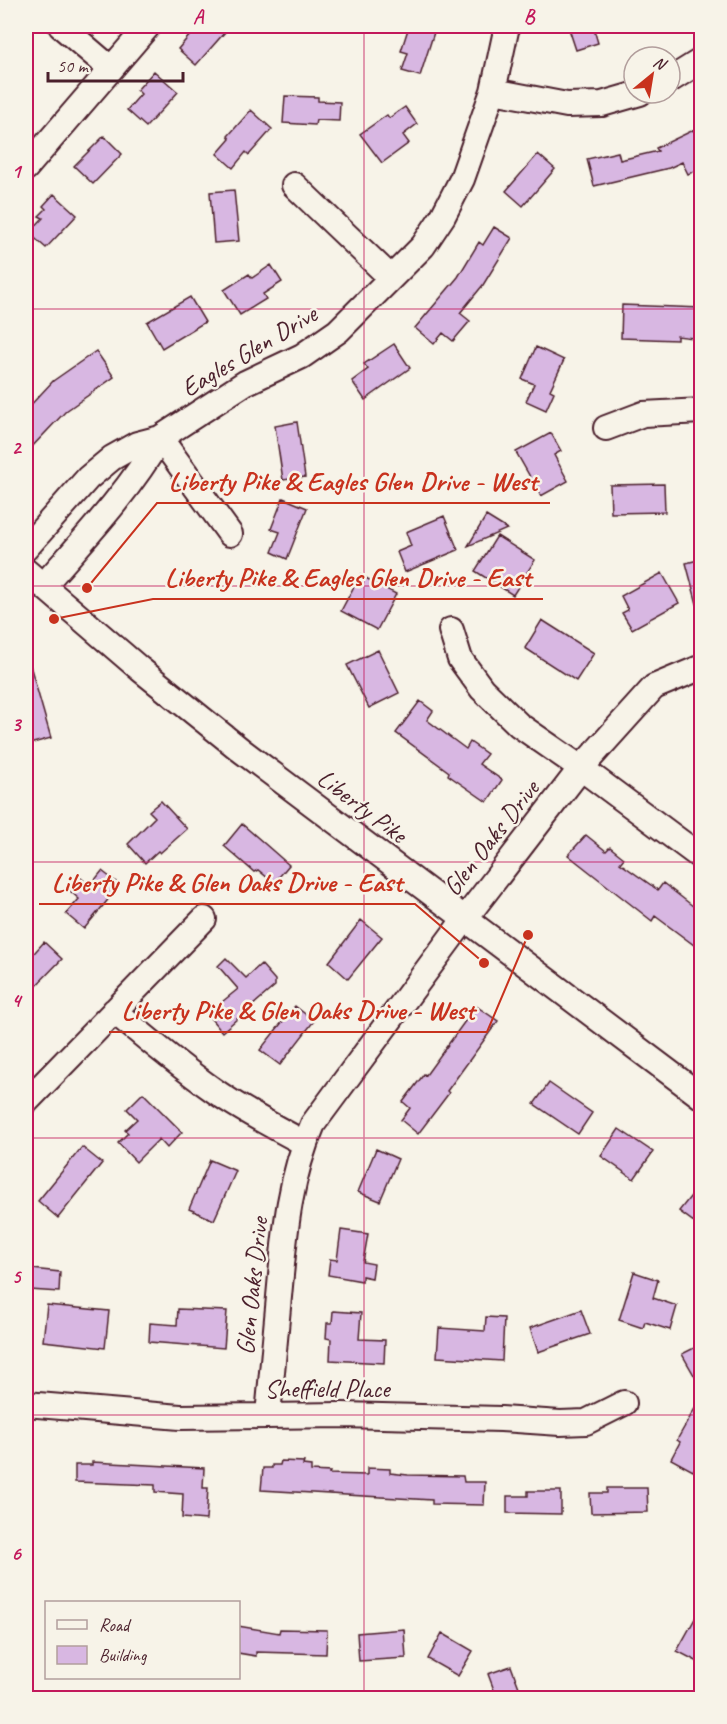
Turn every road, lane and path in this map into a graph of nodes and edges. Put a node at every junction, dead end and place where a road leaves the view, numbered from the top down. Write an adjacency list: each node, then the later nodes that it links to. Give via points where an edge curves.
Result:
1 (61, 26): 5 (street)
2 (148, 26): 5 (street)
3 (507, 26): 7 (street, Eagles Glen Drive)
4 (702, 60): 6 (street)
5 (110, 68): 9 (street)
6 (682, 72)
7 (493, 91): 8 (street, via 567,105 602,104); 11 (street, Eagles Glen Drive, via 462,179 443,216 423,246)
8 (622, 98)
9 (26, 168)
10 (294, 185): 11 (street)
11 (390, 278): 14 (street, Eagles Glen Drive, via 338,331 302,356 245,383)
12 (702, 411): 13 (street, via 643,414)
13 (606, 428)
14 (160, 438): 15 (street); 16 (street, Eagles Glen Drive, via 137,444 112,458 88,478); 17 (street, Eagles Glen Drive, via 113,506)
15 (230, 534)
16 (26, 548)
17 (34, 579): 23 (street, Liberty Pike, via 242,751)
18 (451, 630): 20 (street, via 460,659 482,689 519,725)
19 (702, 667): 20 (street, Glen Oaks Drive, via 654,687)
20 (581, 768): 21 (street); 23 (street, Glen Oaks Drive)
21 (702, 858)
22 (204, 919): 24 (street)
23 (464, 920): 25 (street, Liberty Pike); 27 (street, Glen Oaks Drive, via 312,1124)
24 (114, 1011): 26 (street); 27 (street, via 212,1089)
25 (702, 1097)
26 (26, 1102)
27 (304, 1143): 30 (street, Glen Oaks Drive, via 286,1221)
28 (624, 1403): 30 (street, Sheffield Place, via 578,1423)
29 (26, 1404): 30 (street, Sheffield Place, via 180,1417)
30 (268, 1415)

